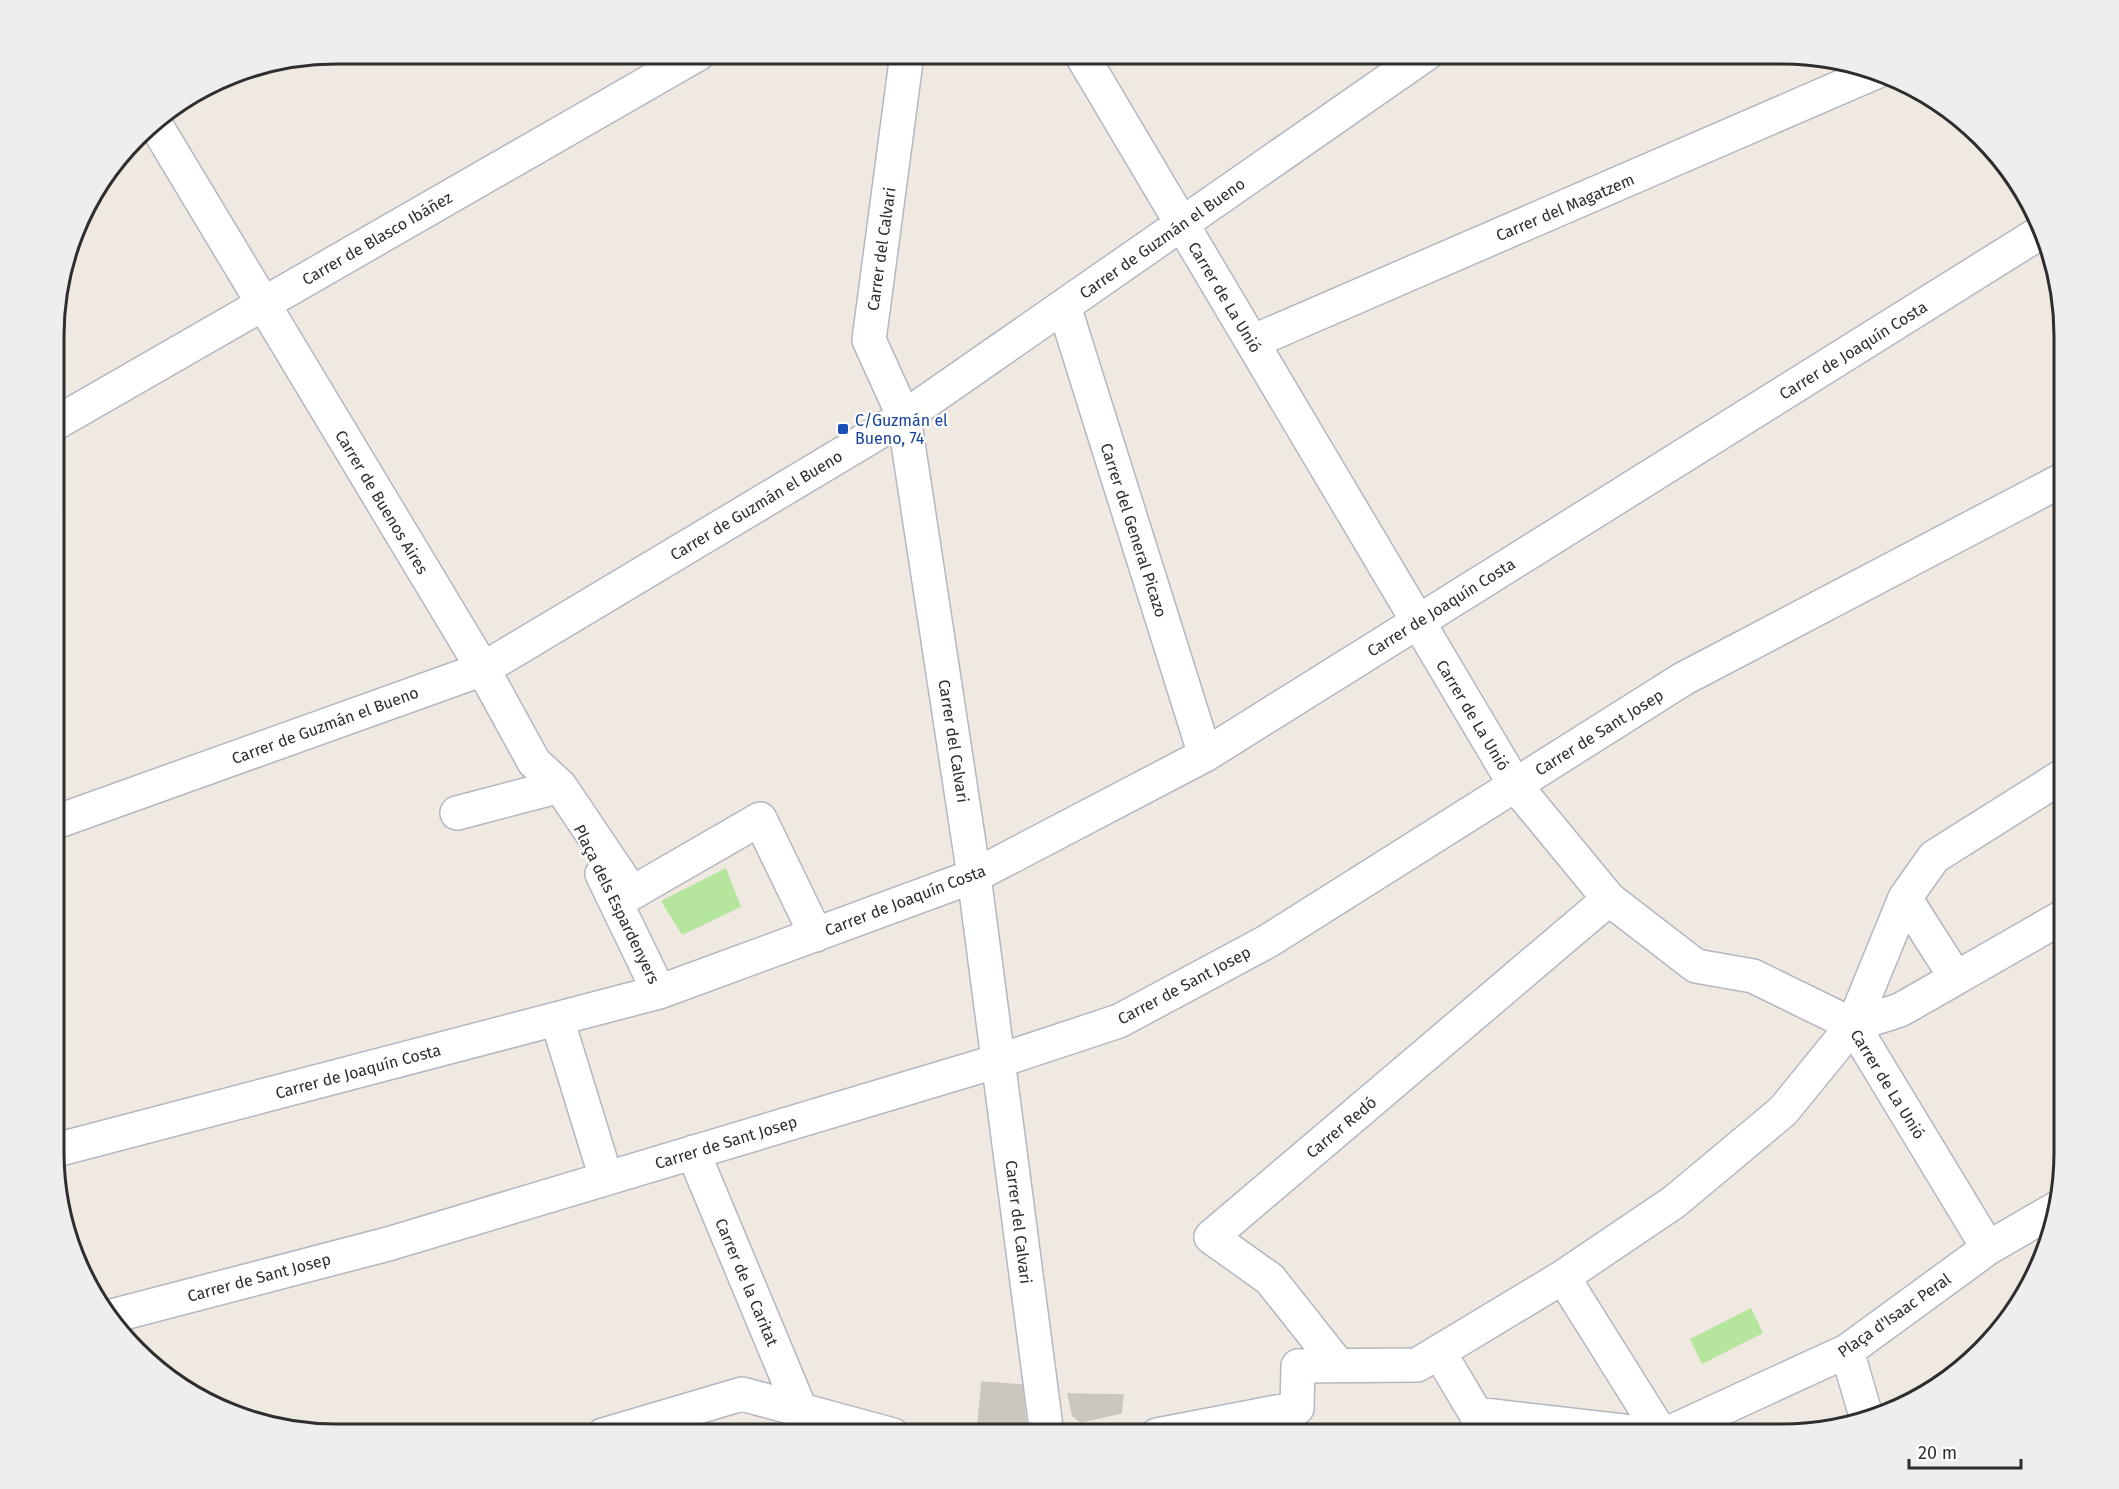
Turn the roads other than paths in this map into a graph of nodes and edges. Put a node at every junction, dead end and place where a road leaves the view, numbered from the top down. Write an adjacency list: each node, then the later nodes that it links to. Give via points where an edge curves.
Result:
1 (681, 64): 9 (street, Carrer de Blasco Ibáñez)
2 (906, 64): 12 (street, Carrer del Calvari, via 869,340)
3 (1087, 64): 7 (street, Carrer de La Unió)
4 (1412, 64): 7 (street, Carrer de Guzmán el Bueno)
5 (1864, 77): 11 (street, Carrer del Magatzem)
6 (159, 130): 9 (street, Carrer de Buenos Aires)
7 (1182, 224): 10 (street, Carrer de Guzmán el Bueno); 11 (street, Carrer de La Unió)
8 (2035, 236): 15 (street, Carrer de Joaquín Costa)
9 (263, 304): 13 (street, Carrer de Blasco Ibáñez); 16 (street, Carrer de Buenos Aires)
10 (1064, 306): 12 (street, Carrer de Guzmán el Bueno); 17 (street, Carrer del General Picazo)
11 (1252, 342): 15 (street, Carrer de La Unió)
12 (904, 417): 16 (street, Carrer de Guzmán el Bueno); 23 (street, Carrer del Calvari)
13 (64, 418)
14 (2054, 483): 19 (street, Carrer de Sant Josep, via 1683,679)
15 (1418, 622): 17 (street, Carrer de Joaquín Costa); 19 (street, Carrer de La Unió)
16 (483, 669): 20 (street, Carrer de Buenos Aires, via 534,762); 22 (street, Carrer de Guzmán el Bueno)
17 (1205, 755): 23 (street, Carrer de Joaquín Costa)
18 (2054, 781): 24 (street, via 1934,857)
19 (1515, 785): 25 (street, Carrer de La Unió); 32 (street, Carrer de Sant Josep, via 1268,941 1119,1021)
20 (560, 786): 21 (street); 27 (street, Plaça dels Espardenyers, via 632,893 760,819); 29 (street, Plaça dels Espardenyers)
21 (457, 813)
22 (64, 819)
23 (974, 876): 27 (street, Carrer de Joaquín Costa); 32 (street, Carrer del Calvari)
24 (1905, 898): 28 (street); 31 (street)
25 (1609, 899): 31 (street, Carrer de La Unió, via 1696,966 1753,976); 42 (street, Carrer Redó, via 1212,1238 1270,1279)
26 (2054, 922): 28 (street)
27 (816, 935): 29 (street, Plaça dels Espardenyers)
28 (1956, 978): 31 (street, via 1900,1010)
29 (659, 992): 30 (street, Carrer de Joaquín Costa)
30 (557, 1019): 33 (street, Carrer de Joaquín Costa); 35 (street)
31 (1853, 1025): 37 (street, Carrer de La Unió); 38 (street, via 1783,1111 1674,1202)
32 (998, 1061): 34 (street, Carrer de Sant Josep); 48 (street, Carrer del Calvari)
33 (64, 1148)
34 (693, 1152): 35 (street, Carrer de Sant Josep); 43 (street, Carrer de la Caritat)
35 (606, 1178): 39 (street, Carrer de Sant Josep, via 388,1244)
36 (2047, 1214): 37 (street, Plaça d'Isaac Peral)
37 (1988, 1248): 40 (street, Plaça d'Isaac Peral)
38 (1563, 1277): 41 (street); 51 (street)
39 (118, 1314)
40 (1847, 1351): 44 (street); 52 (street, Plaça d'Isaac Peral)
41 (1439, 1352): 42 (street, via 1417,1365); 50 (street, via 1476,1414)
42 (1338, 1365): 45 (street, via 1298,1366)
43 (801, 1411): 46 (street, via 742,1394); 47 (street)
44 (1865, 1412)
45 (1299, 1422): 49 (street)
46 (648, 1424)
47 (853, 1424)
48 (1046, 1424)
49 (1277, 1424)
50 (1563, 1424)
51 (1656, 1424)
52 (1687, 1424)

